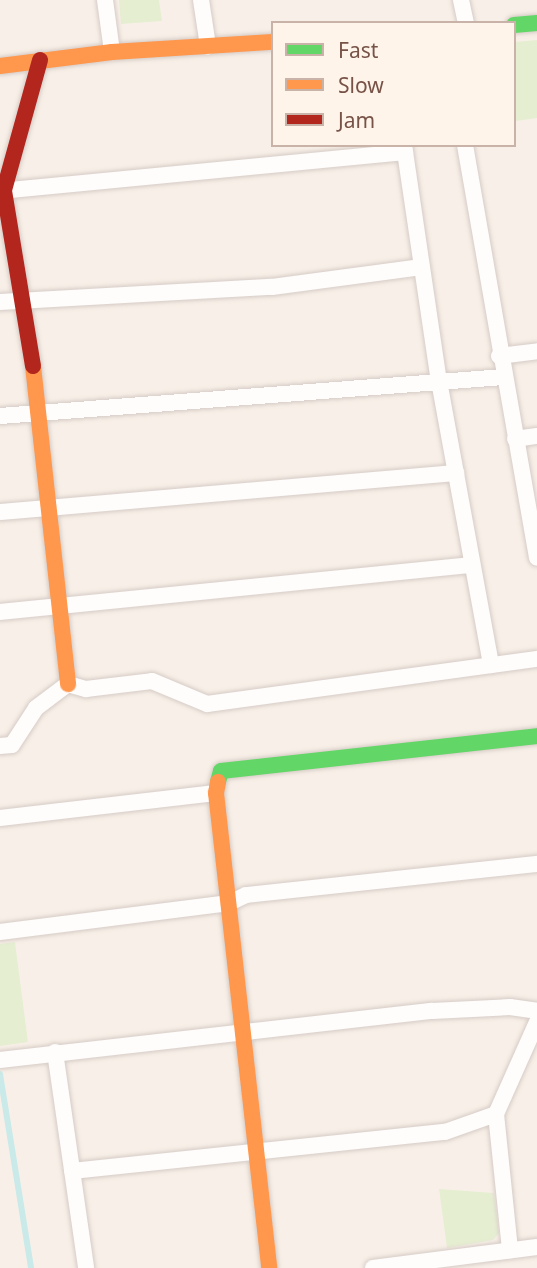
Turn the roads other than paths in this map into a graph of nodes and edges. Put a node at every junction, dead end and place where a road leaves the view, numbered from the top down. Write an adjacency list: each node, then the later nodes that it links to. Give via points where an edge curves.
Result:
1 (105, 0): 9 (street)
2 (201, 0): 8 (street)
3 (461, 0): 4 (street)
4 (466, 21)
5 (537, 23): 6 (street)
6 (516, 25)
7 (271, 42): 8 (street)
8 (208, 46): 9 (street)
9 (112, 52): 10 (street)
10 (40, 60): 11 (street); 14 (street)
11 (0, 66)
12 (465, 147): 19 (street)
13 (404, 149): 14 (street); 15 (street)
14 (2, 191): 16 (street)
15 (422, 267): 16 (street, via 272,287); 21 (street)
16 (22, 299): 17 (street); 22 (street)
17 (0, 302)
18 (537, 351): 19 (street)
19 (499, 356): 20 (street)
20 (503, 377): 21 (street); 25 (street)
21 (439, 381): 22 (street); 26 (street)
22 (40, 411): 23 (street); 27 (street)
23 (0, 416)
24 (537, 436): 25 (street)
25 (515, 439): 29 (street)
26 (456, 473): 27 (street); 31 (street)
27 (52, 506): 28 (street); 32 (street)
28 (0, 512)
29 (534, 516): 30 (street)
30 (537, 558)
31 (472, 565): 32 (street); 35 (street)
32 (61, 605): 33 (street); 36 (street)
33 (0, 612)
34 (537, 659): 35 (street)
35 (491, 665): 36 (street, via 207,704 152,681 86,689)
36 (68, 684): 38 (street, via 36,709 12,745)
37 (537, 736): 39 (street, via 221,771)
38 (0, 746)
39 (216, 793): 40 (street); 42 (street)
40 (0, 818)
41 (537, 864): 42 (street, via 246,895)
42 (229, 903): 43 (street); 46 (street)
43 (0, 932)
44 (537, 1011): 46 (street, via 510,1007 432,1011)
45 (537, 1022): 49 (street)
46 (243, 1030): 47 (street); 50 (street)
47 (55, 1052): 48 (street); 51 (street)
48 (0, 1060)
49 (496, 1114): 50 (street, via 445,1132); 53 (street)
50 (256, 1155): 51 (street); 55 (street)
51 (72, 1171): 54 (street)
52 (537, 1247): 53 (street)
53 (510, 1250): 56 (street)
54 (86, 1268)
55 (269, 1268)
56 (373, 1268)

